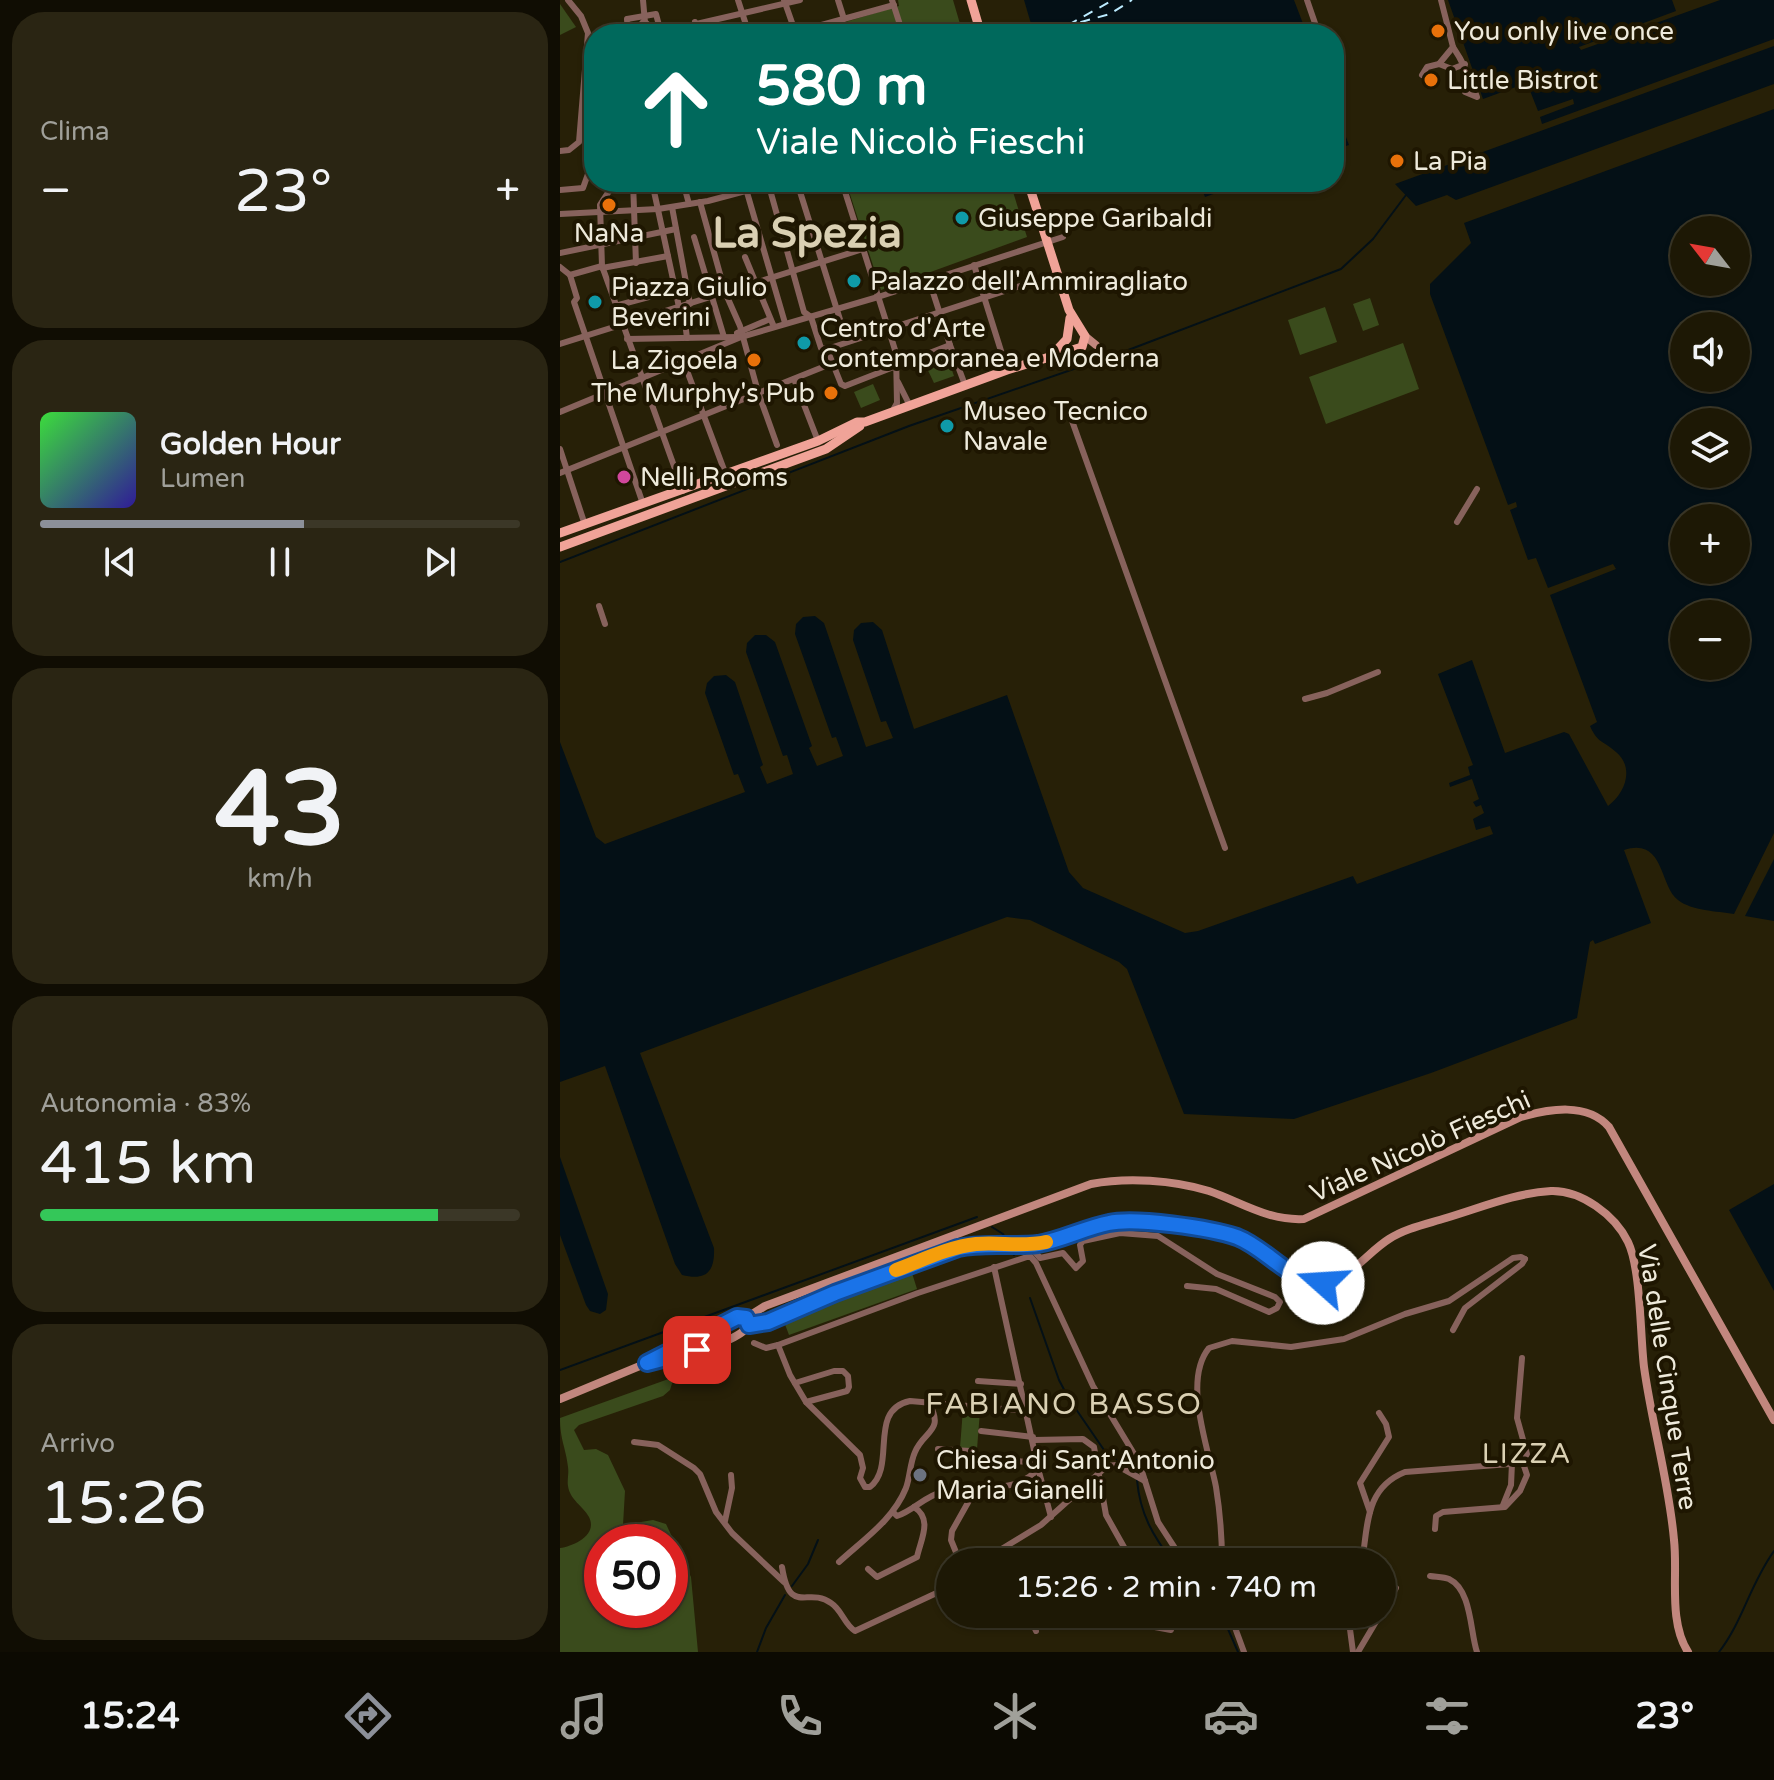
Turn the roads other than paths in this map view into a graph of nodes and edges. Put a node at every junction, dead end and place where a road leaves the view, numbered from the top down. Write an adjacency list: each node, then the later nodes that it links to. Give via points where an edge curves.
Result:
1 (568, 0): 15 (street)
2 (643, 0): 12 (street)
3 (738, 0): 11 (street)
4 (800, 0): 9 (street)
5 (838, 0): 13 (street)
6 (971, 0): 26 (main road)
7 (1307, 0): 27 (street)
8 (1441, 0): 28 (street)
9 (784, 2): 11 (street); 23 (street)
10 (891, 4): 13 (street); 25 (street)
11 (742, 13): 14 (street); 22 (street)
12 (644, 19): 16 (street, via 627,19); 17 (street); 18 (street); 19 (street); 20 (street, via 656,14)
13 (844, 19): 24 (street)
14 (695, 22): 21 (street)
15 (584, 24)
16 (627, 24)
17 (640, 24)
18 (645, 24)
19 (649, 24)
20 (657, 24)
21 (688, 24)
22 (746, 24)
23 (790, 24)
24 (826, 24)
25 (899, 24)
26 (978, 24)
27 (1315, 24)
28 (1453, 47): 29 (street); 30 (street)
29 (1439, 64): 30 (street, via 1452,69); 31 (street, via 1427,67)
30 (1465, 64): 32 (street)
31 (1422, 75)
32 (1471, 80)
33 (584, 81): 34 (street, via 579,142)
34 (560, 151)
35 (584, 185): 36 (street)
36 (560, 190)
37 (608, 192): 47 (street)
38 (633, 192): 52 (street)
39 (654, 192): 51 (street)
40 (686, 192): 49 (street)
41 (743, 192): 48 (street)
42 (747, 192): 77 (street)
43 (771, 192): 74 (street)
44 (800, 192): 69 (street)
45 (845, 192): 63 (street)
46 (1031, 192): 61 (main road)
47 (603, 199): 53 (street); 54 (street)
48 (700, 202): 49 (street); 81 (street)
49 (689, 204): 50 (street)
50 (672, 207): 51 (street); 56 (street)
51 (658, 209): 52 (street); 57 (street)
52 (632, 210): 54 (street); 60 (street)
53 (587, 212): 54 (street); 55 (street)
54 (600, 212): 62 (street)
55 (560, 214)
56 (676, 229): 57 (street); 68 (street)
57 (663, 232): 60 (street); 66 (street)
58 (694, 237): 65 (street)
59 (1063, 237): 61 (street)
60 (636, 238): 62 (street); 70 (street)
61 (1047, 241): 71 (street); 75 (main road)
62 (602, 245): 64 (street); 73 (street)
63 (863, 249): 69 (street); 83 (street)
64 (560, 253)
65 (699, 254): 68 (street); 82 (street)
66 (668, 256): 70 (street); 80 (street)
67 (745, 257): 79 (street)
68 (681, 258): 86 (street)
69 (822, 261): 74 (street); 87 (street)
70 (636, 263): 73 (street)
71 (974, 265): 78 (street); 84 (street)
72 (560, 267): 76 (street)
73 (602, 267): 76 (street); 85 (street)
74 (792, 272): 77 (street); 90 (street, via 804,312)
75 (1057, 274): 84 (street); 88 (main road)
76 (570, 275): 100 (street)
77 (772, 278): 79 (street); 92 (street)
78 (929, 280): 83 (street); 89 (street)
79 (755, 283): 81 (street); 91 (street)
80 (675, 290): 85 (street); 86 (street)
81 (725, 292): 82 (street); 97 (street)
82 (712, 297): 86 (street); 99 (street)
83 (878, 297): 87 (street); 95 (street)
84 (983, 297): 89 (street); 112 (street)
85 (615, 306): 93 (street)
86 (684, 306): 93 (street); 101 (street)
87 (837, 309): 90 (street); 103 (street)
88 (1069, 310): 96 (main road); 98 (main road)
89 (939, 312): 95 (street); 105 (street)
90 (811, 317): 92 (street); 107 (street, via 821,348)
91 (770, 319): 94 (street); 97 (street)
92 (785, 323): 94 (street)
93 (622, 325): 100 (street); 102 (street)
94 (774, 327): 97 (street)
95 (888, 328): 103 (street); 111 (street, via 896,353)
96 (1083, 333): 98 (main road); 106 (main road)
97 (741, 334): 99 (street); 109 (street); 117 (street)
98 (1068, 336): 106 (main road, via 1068,344); 108 (main road)
99 (727, 337): 101 (street)
100 (584, 338): 104 (street); 118 (street)
101 (687, 338): 102 (street)
102 (627, 339): 113 (street)
103 (847, 342): 107 (street)
104 (560, 344)
105 (950, 345): 111 (street); 116 (street)
106 (1078, 348): 108 (main road)
107 (827, 349): 110 (street)
108 (1049, 356): 112 (main road)
109 (683, 360): 113 (street); 122 (street)
110 (833, 363): 111 (street, via 845,386); 114 (street)
111 (894, 367): 115 (street)
112 (1007, 370): 116 (main road)
113 (642, 378): 118 (street); 125 (street)
114 (794, 379): 117 (street); 126 (street)
115 (896, 379): 119 (street); 121 (street)
116 (965, 385): 119 (main road)
117 (758, 392): 122 (street); 127 (street)
118 (605, 394): 120 (street); 129 (street)
119 (910, 406): 121 (main road)
120 (560, 412)
121 (892, 412): 124 (main road)
122 (704, 416): 125 (street); 131 (street)
123 (1071, 418): 143 (street)
124 (865, 422): 126 (main road); 138 (main road, via 826,449)
125 (662, 433): 129 (street); 133 (street)
126 (818, 441): 131 (main road)
127 (777, 445)
128 (560, 449): 130 (street)
129 (624, 449): 130 (street); 134 (street)
130 (564, 472): 136 (street)
131 (726, 475): 133 (main road)
132 (1477, 489): 135 (street)
133 (683, 491): 134 (main road)
134 (643, 504): 136 (main road)
135 (1457, 522)
136 (585, 525): 137 (main road)
137 (560, 533)
138 (560, 547)
139 (599, 606): 140 (street)
140 (605, 624)
141 (1378, 672): 142 (street)
142 (1305, 699)
143 (1225, 848)
144 (1029, 1245): 146 (street, via 1040,1258 1063,1253 1076,1268 1083,1261 1083,1241 1147,1234 1280,1302 1269,1312 1216,1289); 148 (main road, Via delle Cinque Terre, via 958,1248); 205 (main road, Via delle Cinque Terre, via 1114,1221 1138,1220 1235,1237 1297,1276 1323,1283 1340,1278 1402,1232 1515,1197 1560,1191 1584,1199 1622,1233 1633,1258 1645,1369 1674,1539 1678,1624)
145 (994, 1267): 151 (street); 156 (street); 172 (street, via 1025,1256 1036,1263 1078,1355 1139,1462)
146 (1187, 1286)
147 (735, 1319): 148 (main road, Viale Nicolò Fieschi, via 739,1316); 148 (main road, via 734,1326); 153 (main road, Viale Nicolò Fieschi)
148 (746, 1328): 153 (main road, Viale Nicolò Fieschi, via 714,1345); 162 (main road, Viale Nicolò Fieschi, via 765,1306 1091,1184 1135,1180 1197,1188 1278,1218 1304,1219 1521,1117 1572,1110 1597,1117 1609,1127)
149 (1453, 1330): 187 (street, via 1465,1308 1525,1258 1513,1258 1449,1301 1344,1339 1291,1347 1232,1341 1212,1346 1199,1366 1197,1391 1216,1488)
150 (754, 1343): 151 (street)
151 (778, 1345): 155 (street)
152 (1522, 1358): 168 (street, via 1517,1418 1527,1454)
153 (647, 1363): 157 (main road, Viale Nicolò Fieschi)
154 (978, 1381): 156 (street)
155 (795, 1383): 158 (street); 158 (street, via 834,1371 848,1376 847,1391)
156 (1021, 1384): 160 (street)
157 (560, 1399)
158 (806, 1402): 159 (street, via 860,1455 861,1484 870,1487 881,1466 890,1413 902,1403)
159 (929, 1403): 160 (street); 179 (street, via 934,1428 914,1453)
160 (1027, 1411): 164 (street)
161 (1379, 1413): 178 (street, via 1389,1437 1360,1483)
162 (1774, 1420)
163 (981, 1431): 164 (street)
164 (1033, 1438): 169 (street); 170 (street, via 1083,1439 1094,1447)
165 (634, 1442): 181 (street, via 658,1445 694,1468)
166 (938, 1449): 169 (street)
167 (1512, 1463): 168 (street); 177 (street, via 1511,1485); 178 (street, via 1405,1472 1380,1487)
168 (1523, 1463): 177 (street, via 1524,1483)
169 (1038, 1465): 173 (street, via 1023,1481); 180 (street)
170 (1100, 1471): 172 (street, via 1116,1465); 180 (street); 185 (street, via 1106,1515)
171 (731, 1475): 181 (street)
172 (1143, 1480): 186 (street, via 1158,1522)
173 (975, 1489): 174 (street); 175 (street)
174 (956, 1491): 175 (street); 176 (street, via 938,1493)
175 (967, 1502): 183 (street, via 952,1531)
176 (914, 1507): 179 (street); 191 (street, via 926,1523 918,1561 877,1577)
177 (1501, 1508): 182 (street, via 1443,1512 1436,1516)
178 (1370, 1512): 188 (street)
179 (894, 1513): 189 (street)
180 (1051, 1517): 184 (street)
181 (725, 1521): 193 (street)
182 (1435, 1529)
183 (954, 1548)
184 (1003, 1548)
185 (1125, 1548)
186 (1175, 1548)
187 (1221, 1548)
188 (1364, 1548)
189 (839, 1562)
190 (782, 1567): 193 (street)
191 (868, 1569)
192 (1430, 1576): 204 (street, via 1452,1580 1465,1598)
193 (784, 1582): 194 (street, via 799,1598 830,1602 855,1631)
194 (936, 1593)
195 (1035, 1628): 201 (street)
196 (1160, 1628): 200 (street)
197 (1235, 1628): 202 (street)
198 (1351, 1628): 203 (street)
199 (1370, 1628): 203 (street)
200 (1171, 1630)
201 (1036, 1631)
202 (1244, 1652)
203 (1355, 1652)
204 (1477, 1652)
205 (1688, 1652)

